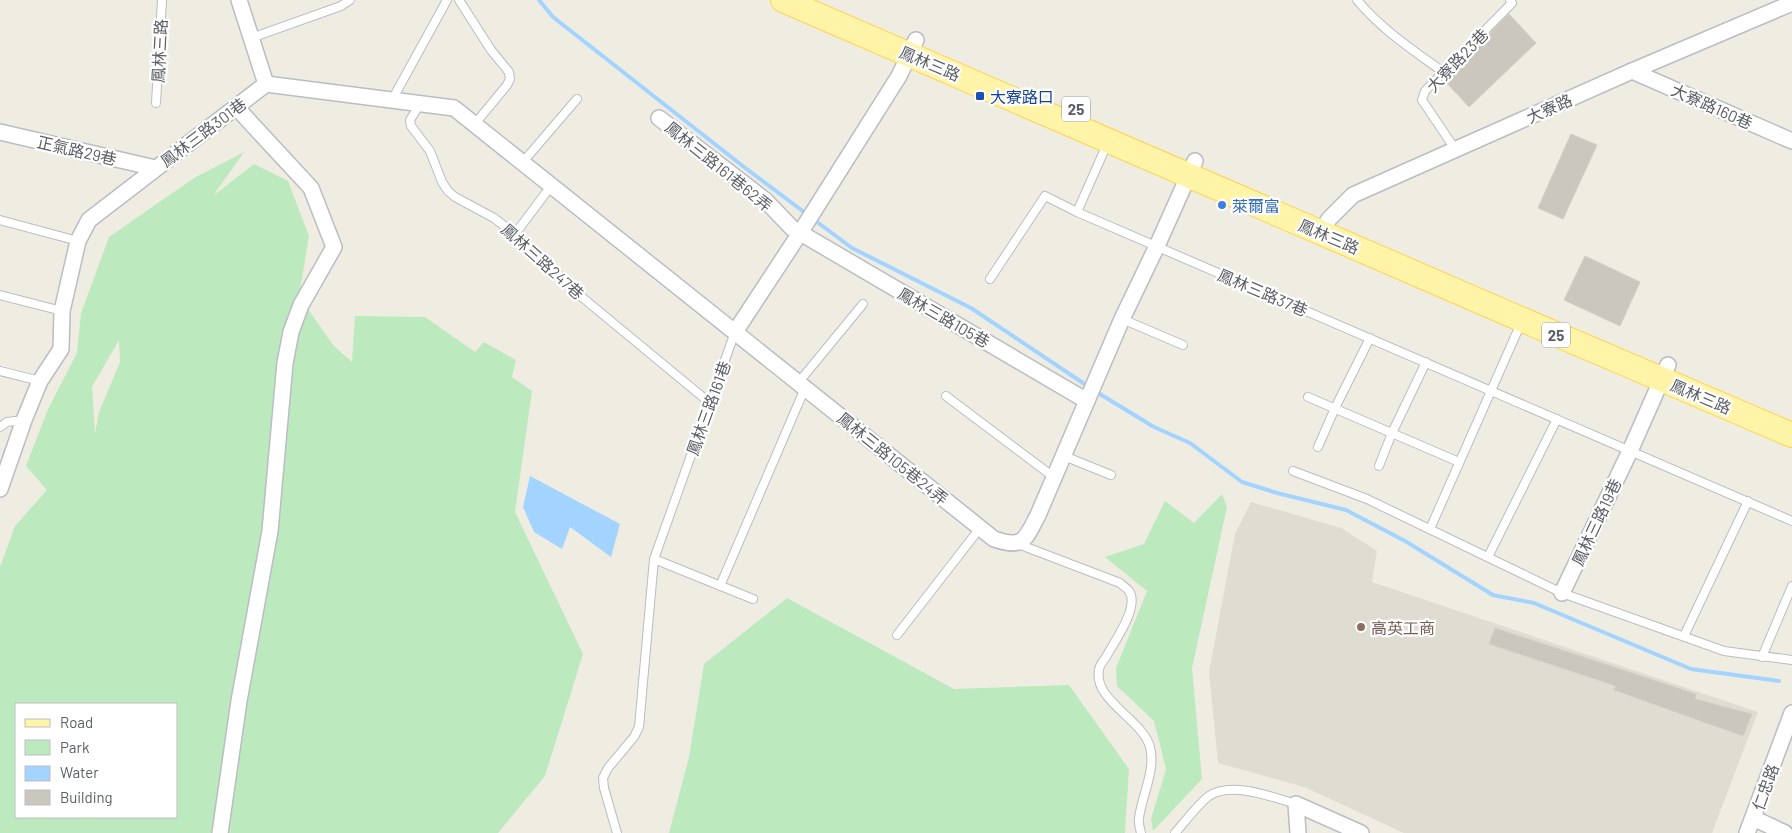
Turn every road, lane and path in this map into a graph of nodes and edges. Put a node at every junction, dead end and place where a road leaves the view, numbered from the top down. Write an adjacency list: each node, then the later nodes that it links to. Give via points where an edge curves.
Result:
1 (162, 0): 18 (lane, 鳳林三路)
2 (239, 0): 11 (street)
3 (350, 0): 11 (lane)
4 (447, 0): 17 (lane)
5 (459, 0): 22 (lane, via 510,79)
6 (783, 0): 12 (main road, 鳳林三路 / 25)
7 (822, 0): 12 (main road, 鳳林三路 / 25)
8 (1357, 0): 14 (lane, via 1382,26)
9 (1510, 0): 14 (lane, 大寮路23巷, via 1512,3)
10 (1792, 3): 13 (street, 大寮路)
11 (252, 38): 15 (street)
12 (913, 47): 24 (main road, 鳳林三路 / 25); 29 (main road, 鳳林三路 / 25); 34 (street, via 899,76)
13 (1632, 71): 25 (street, 大寮路160巷); 26 (street, 大寮路)
14 (1443, 72): 26 (lane, 大寮路23巷, via 1425,90 1422,100)
15 (266, 84): 17 (street); 20 (street, 鳳林三路301巷)
16 (577, 99): 27 (lane)
17 (392, 100): 19 (street)
18 (156, 103)
19 (420, 104): 22 (street, via 454,108); 35 (lane, 鳳林三路247巷, via 410,120 411,126 430,151 442,182 455,197 494,218)
20 (236, 106): 28 (street, 鳳林三路301巷); 91 (street, via 311,188 334,246 301,305 286,355 270,532 239,700)
21 (659, 118): 34 (street, 鳳林三路161巷62弄, via 765,200 792,228)
22 (474, 125): 27 (street)
23 (0, 132): 28 (street, 正氣路29巷)
24 (1108, 140): 29 (main road, 鳳林三路 / 25); 31 (lane)
25 (1792, 141)
26 (1456, 149): 33 (street, 大寮路, via 1354,195)
27 (522, 163): 30 (street)
28 (155, 168): 36 (street, 鳳林三路301巷, via 89,220)
29 (1192, 168): 33 (main road, 鳳林三路 / 25); 37 (street)
30 (551, 186): 35 (lane); 44 (street)
31 (1077, 212): 37 (lane); 38 (lane, via 1045,196)
32 (0, 220): 36 (lane)
33 (1325, 226): 43 (main road, 鳳林三路 / 25); 49 (main road, 鳳林三路 / 25)
34 (802, 230): 44 (street); 53 (street, 鳳林三路105巷)
35 (515, 234): 56 (lane, 鳳林三路247巷, via 583,298)
36 (78, 241): 41 (street, 鳳林三路301巷)
37 (1157, 246): 42 (street); 45 (lane, 鳳林三路37巷)
38 (990, 279)
39 (0, 296): 41 (lane)
40 (863, 304): 51 (lane)
41 (62, 311): 50 (street, 鳳林三路301巷, via 62,349)
42 (1122, 319): 46 (lane); 53 (street)
43 (1523, 320): 49 (main road, 鳳林三路 / 25); 52 (lane)
44 (735, 332): 51 (street); 56 (lane, 鳳林三路161巷)
45 (1370, 338): 47 (lane, 鳳林三路37巷); 57 (lane)
46 (1183, 345)
47 (1426, 362): 52 (lane, 鳳林三路37巷); 62 (lane)
48 (0, 371): 50 (lane)
49 (1665, 372): 58 (main road, 鳳林三路 / 25); 63 (main road, 鳳林三路 / 25); 65 (street, 鳳林三路19巷)
50 (40, 382): 60 (street, 鳳林三路301巷)
51 (801, 386): 75 (street, 鳳林三路105巷24弄); 80 (lane)
52 (1492, 391): 59 (lane); 67 (lane)
53 (1090, 393): 66 (street)
54 (946, 396): 71 (lane)
55 (1308, 397): 57 (lane)
56 (710, 403): 79 (lane, 鳳林三路161巷)
57 (1335, 408): 62 (lane); 64 (lane)
58 (1792, 418)
59 (1557, 419): 65 (lane); 78 (lane)
60 (24, 420): 61 (lane, via 7,422); 72 (street, 鳳林三路301巷)
61 (0, 427)
62 (1392, 433): 67 (lane); 68 (lane)
63 (1792, 435)
64 (1318, 447)
65 (1630, 451): 73 (lane); 82 (street, 鳳林三路19巷)
66 (1064, 456): 70 (lane); 71 (street)
67 (1459, 462): 76 (lane)
68 (1379, 466)
69 (1293, 471): 76 (lane, via 1367,499)
70 (1111, 475)
71 (1055, 478): 77 (street, via 1028,535)
72 (0, 489)
73 (1748, 501): 74 (lane); 85 (lane)
74 (1792, 521)
75 (980, 528): 77 (street, 鳳林三路105巷24弄, via 994,539); 84 (lane)
76 (1430, 529): 78 (lane)
77 (1018, 544): 93 (lane, via 1120,583 1129,592 1131,609 1099,669 1099,681 1106,694 1143,732 1150,747 1151,764 1138,819)
78 (1488, 557): 82 (lane)
79 (654, 559): 80 (lane); 92 (lane, 鳳林三路161巷, via 639,727 603,778)
80 (720, 586): 83 (lane)
81 (1792, 586): 86 (lane)
82 (1562, 593): 85 (lane)
83 (753, 599)
84 (897, 635)
85 (1684, 636): 86 (lane, via 1724,651)
86 (1762, 656): 87 (lane)
87 (1792, 660)
88 (1792, 712): 90 (street, 仁忠路)
89 (1296, 804): 94 (lane, via 1258,793 1228,790 1210,796); 95 (street); 96 (street)
90 (1753, 818): 97 (street, 仁忠路); 98 (street)
91 (220, 833)
92 (617, 833)
93 (1141, 833)
94 (1175, 833)
95 (1298, 833)
96 (1361, 833)
97 (1747, 833)
98 (1785, 833)

